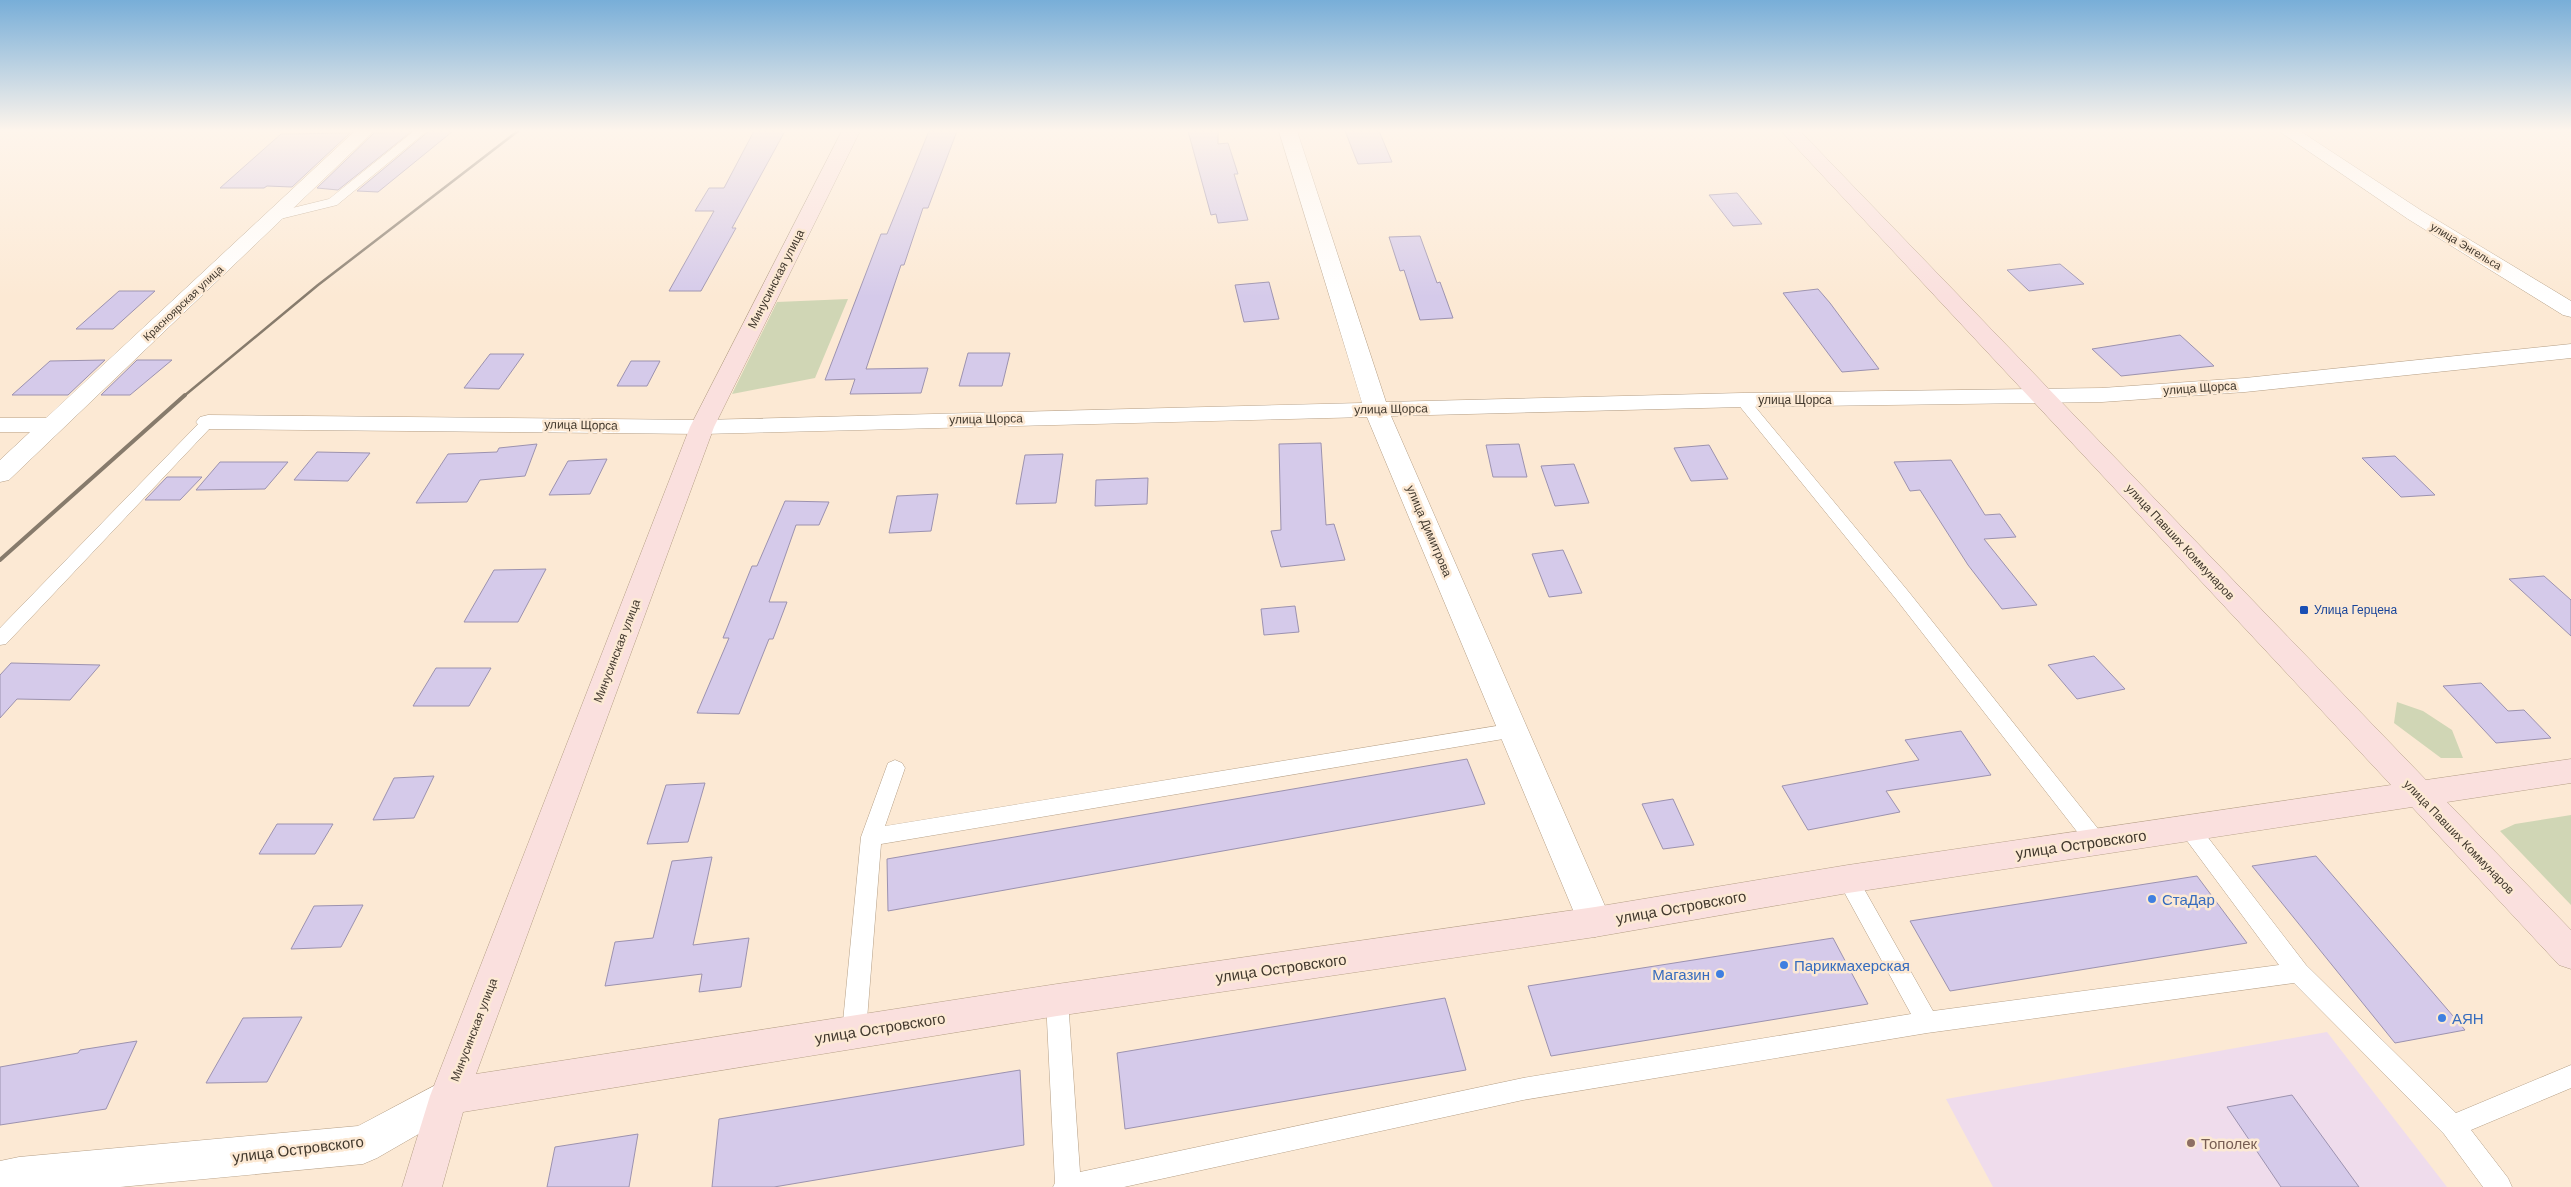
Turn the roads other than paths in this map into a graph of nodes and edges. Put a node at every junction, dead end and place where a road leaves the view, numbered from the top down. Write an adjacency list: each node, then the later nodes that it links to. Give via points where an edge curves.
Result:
1 (307, 186): 7 (street, Красноярская улица)
2 (352, 186): 7 (lane, via 333,202)
3 (823, 186): 16 (street, Минусинская улица)
4 (1306, 186): 12 (street, улица Димитрова)
5 (1843, 186): 10 (street, улица Павших Коммунаров)
6 (2372, 186): 8 (street, улица Энгельса)
7 (276, 216): 15 (street, Красноярская улица)
8 (2571, 310)
9 (2571, 350): 10 (street, улица Щорса, via 2245,385)
10 (2043, 396): 11 (street, улица Щорса); 22 (street, улица Павших Коммунаров)
11 (1742, 400): 12 (street, улица Щорса); 25 (lane, via 1902,595)
12 (1376, 409): 16 (street, улица Щорса); 19 (street, улица Димитрова)
13 (208, 422): 16 (street, улица Щорса); 18 (lane)
14 (0, 425): 15 (street)
15 (51, 425): 17 (street, Красноярская улица)
16 (702, 426): 34 (street, Минусинская улица)
17 (0, 474)
18 (0, 639)
19 (1515, 730): 24 (lane); 27 (street, улица Димитрова)
20 (895, 768): 24 (lane)
21 (2571, 771): 22 (street, улица Островского)
22 (2416, 792): 23 (street, улица Островского); 28 (street, улица Павших Коммунаров)
23 (2189, 828): 25 (street, улица Островского); 29 (lane)
24 (871, 837): 32 (lane)
25 (2096, 841): 26 (street, улица Островского)
26 (1848, 879): 27 (street, улица Островского); 31 (lane)
27 (1595, 922): 30 (street, улица Островского)
28 (2571, 954)
29 (2298, 972): 31 (lane); 35 (lane)
30 (1057, 1000): 32 (street, улица Островского); 38 (lane)
31 (1927, 1022): 38 (lane, via 1523,1089)
32 (854, 1032): 34 (street, улица Островского)
33 (2571, 1076): 35 (lane)
34 (449, 1096): 36 (street, улица Островского, via 364,1145); 37 (street, Минусинская улица)
35 (2453, 1126): 39 (lane)
36 (0, 1181)
37 (422, 1187)
38 (1067, 1187)
39 (2499, 1187)

